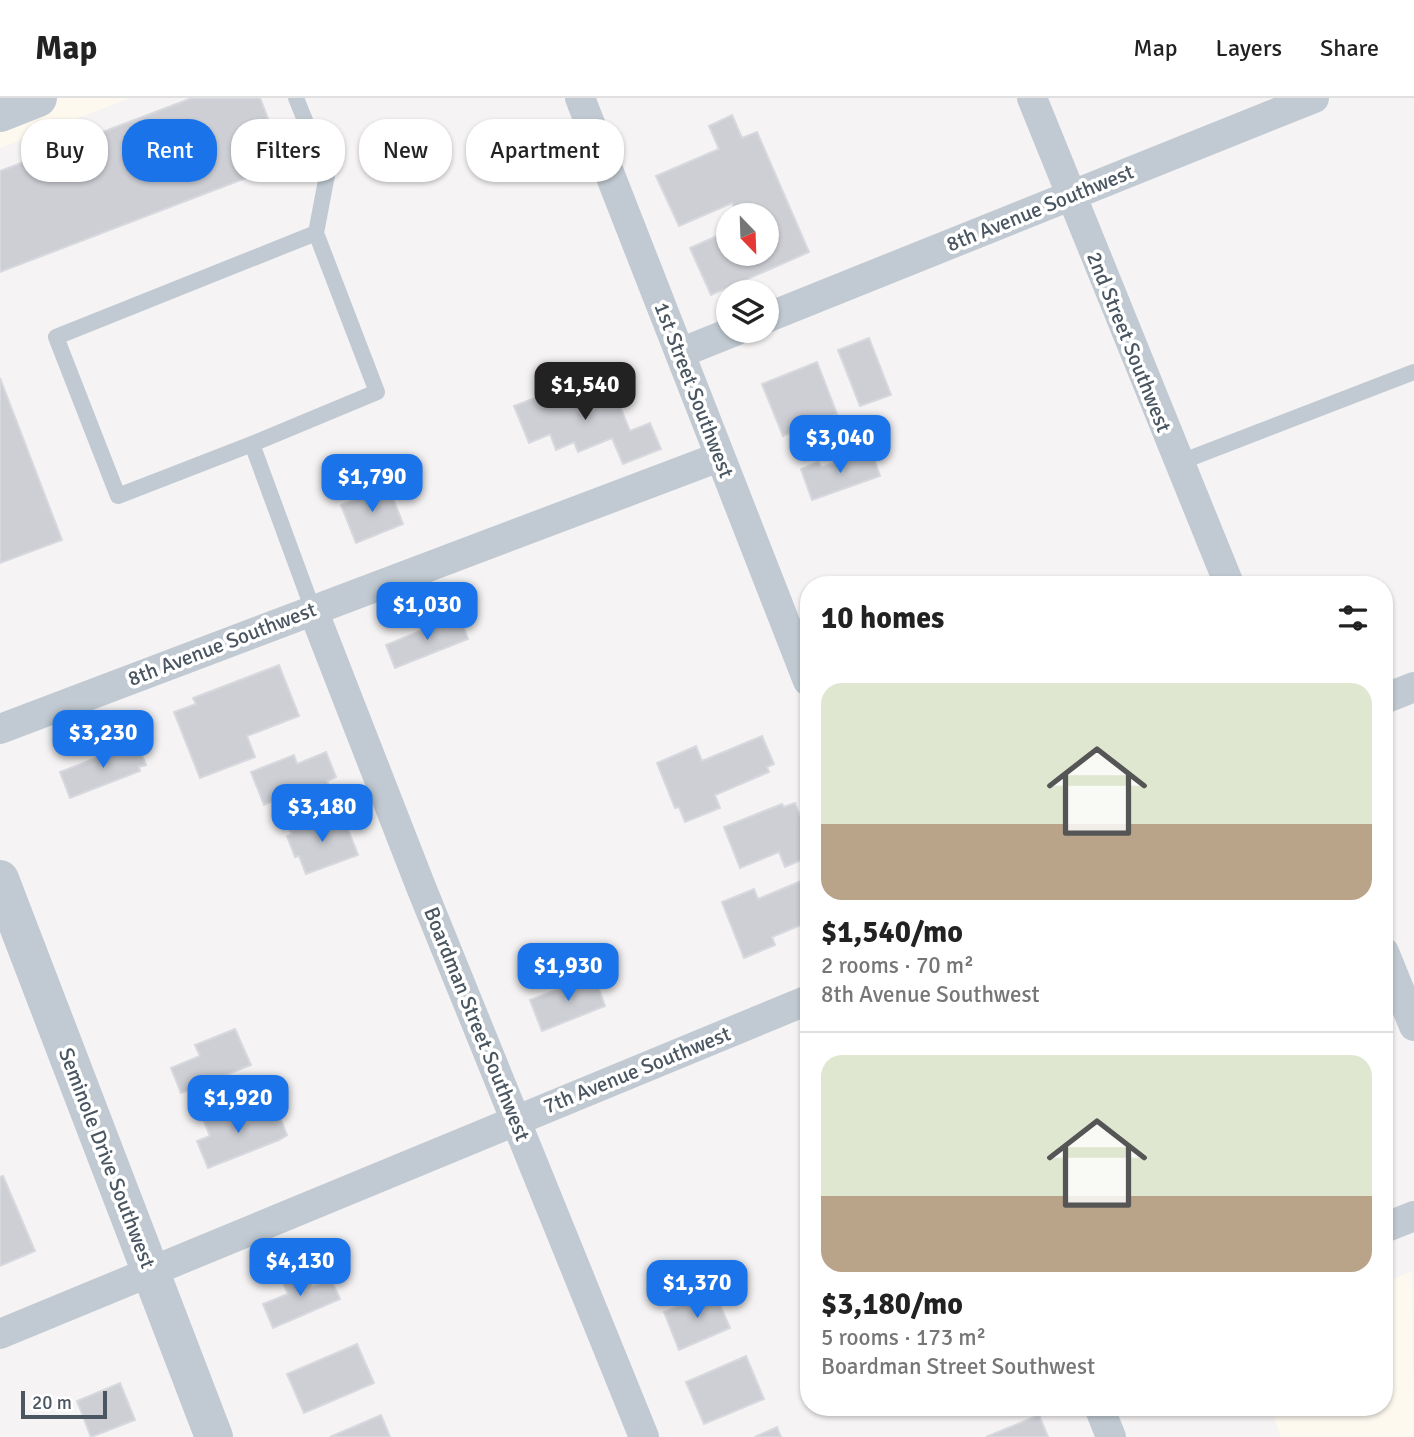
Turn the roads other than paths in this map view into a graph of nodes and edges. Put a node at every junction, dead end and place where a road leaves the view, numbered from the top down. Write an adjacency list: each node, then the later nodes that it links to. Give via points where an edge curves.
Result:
1 (38, 98): 6 (street)
2 (296, 98): 8 (lane, via 327,175)
3 (580, 98): 11 (street, 1st Street Southwest)
4 (1032, 98): 7 (street, 2nd Street Southwest)
5 (1314, 98): 7 (street, 8th Avenue Southwest)
6 (0, 113)
7 (1070, 195): 9 (street, 8th Avenue Southwest); 15 (street, 2nd Street Southwest)
8 (316, 233): 13 (lane, via 377,392); 13 (lane, via 56,337 118,496)
9 (779, 313)
10 (716, 339): 11 (street)
11 (680, 353): 14 (street, 1st Street Southwest)
12 (1414, 372): 15 (lane)
13 (252, 444): 17 (lane)
14 (719, 457): 17 (street, 8th Avenue Southwest); 18 (street, 1st Street Southwest)
15 (1178, 463): 16 (street, 2nd Street Southwest)
16 (1226, 576)
17 (313, 610): 21 (street, 8th Avenue Southwest); 26 (street, Boardman Street Southwest)
18 (800, 661)
19 (1414, 687): 20 (street)
20 (1393, 695)
21 (0, 729)
22 (0, 879): 29 (street, Seminole Drive Southwest)
23 (1393, 974): 25 (street)
24 (800, 1003): 26 (street, 7th Avenue Southwest)
25 (1414, 1026)
26 (516, 1120): 29 (street, 7th Avenue Southwest); 33 (street, Boardman Street Southwest)
27 (1414, 1216): 28 (street)
28 (1393, 1224)
29 (150, 1271): 30 (street, 7th Avenue Southwest); 32 (street, Seminole Drive Southwest)
30 (0, 1334)
31 (1103, 1416): 34 (street)
32 (214, 1437)
33 (644, 1437)
34 (1111, 1437)

